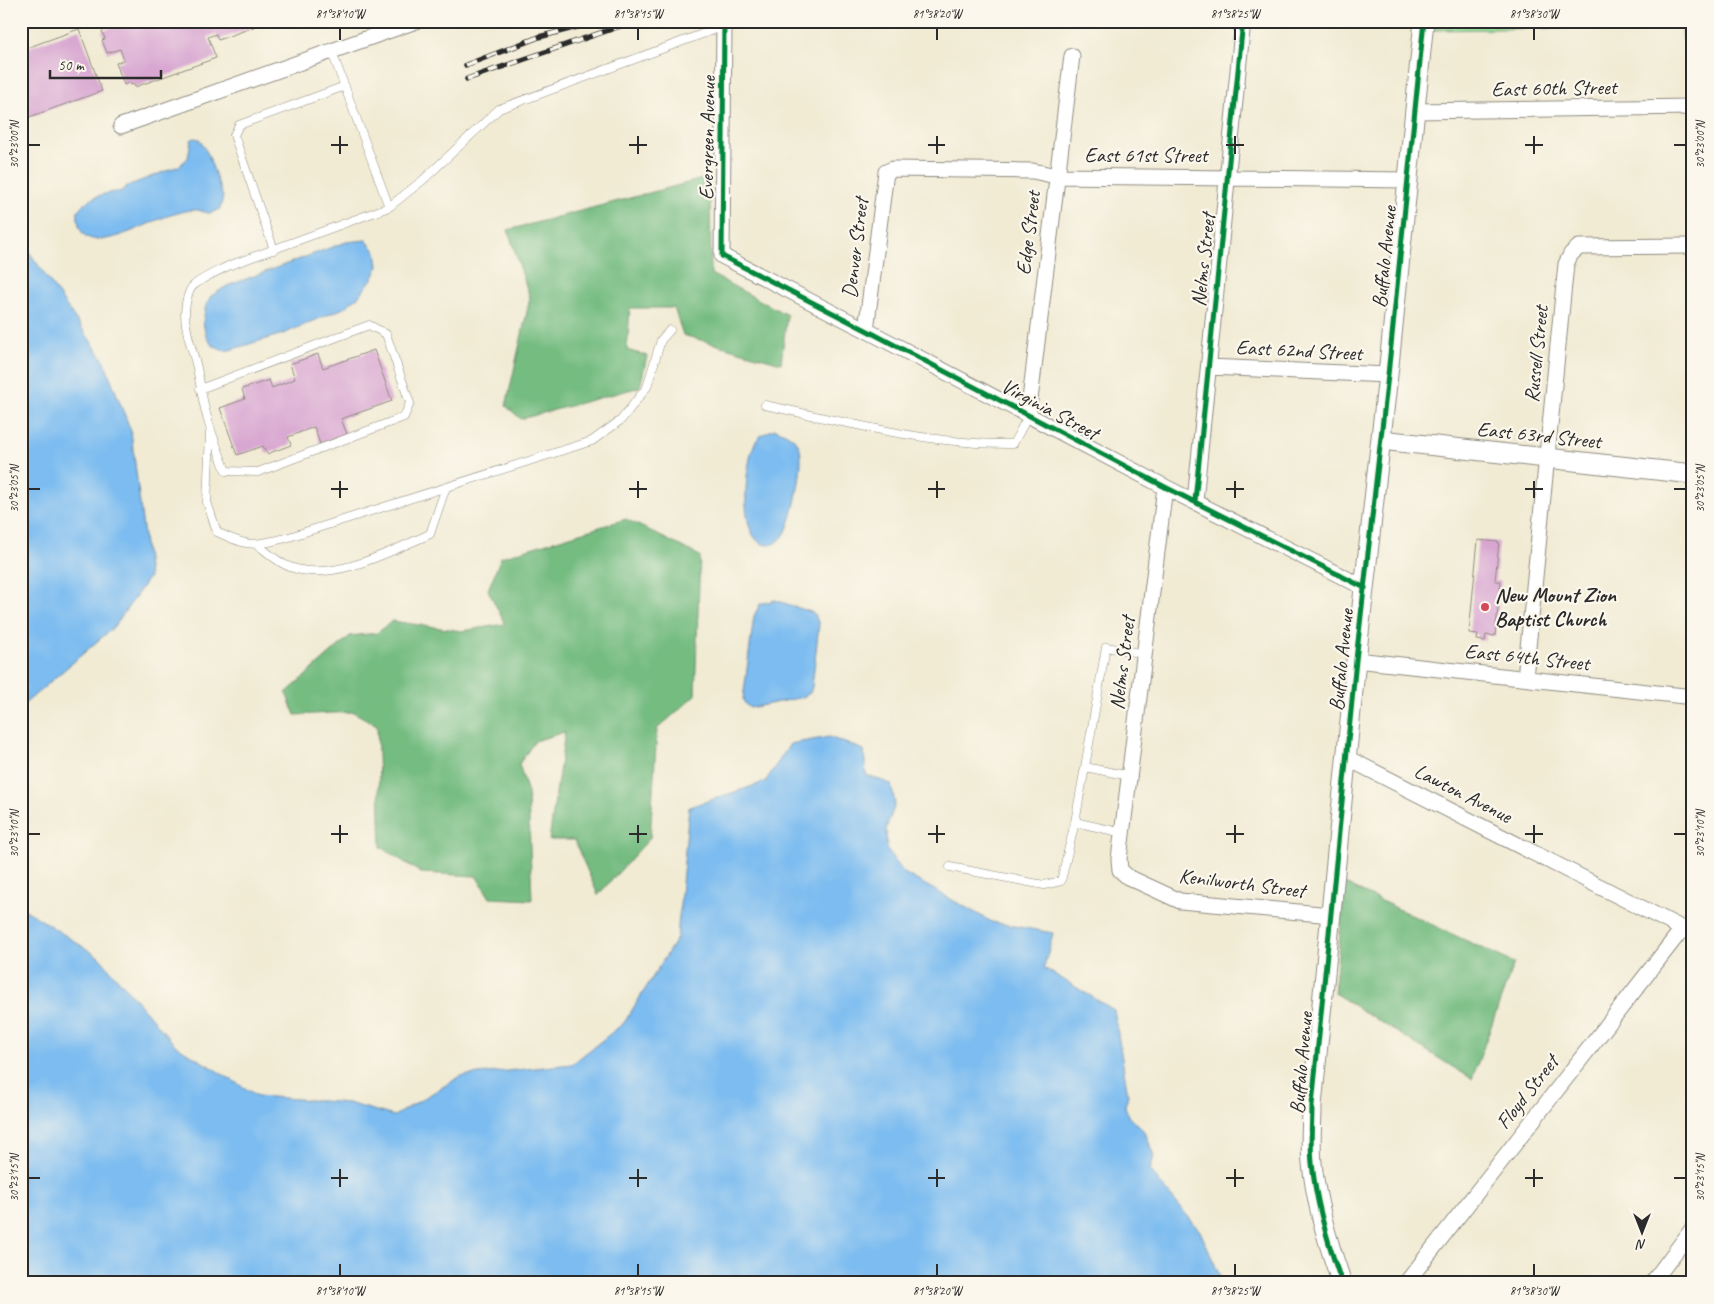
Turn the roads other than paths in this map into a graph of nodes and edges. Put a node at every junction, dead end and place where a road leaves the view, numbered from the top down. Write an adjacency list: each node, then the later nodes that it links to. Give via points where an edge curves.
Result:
1 (416, 21): 5 (street)
2 (1243, 21): 13 (street, Nelms Street)
3 (1424, 21): 9 (street, Buffalo Avenue)
4 (724, 24): 15 (lane, via 499,109); 18 (street, Evergreen Avenue)
5 (332, 52): 7 (lane); 10 (street)
6 (1072, 56): 12 (street, Edge Street)
7 (345, 86): 15 (lane); 17 (lane, via 239,125 234,135)
8 (1693, 107): 9 (street, East 60th Street)
9 (1415, 110): 14 (street, Buffalo Avenue)
10 (121, 126)
11 (886, 172): 12 (street, East 61st Street, via 893,169 1033,171); 20 (street, Denver Street)
12 (1056, 176): 13 (street, East 61st Street); 25 (street, Edge Street)
13 (1227, 177): 14 (street, East 61st Street); 21 (street, Nelms Street)
14 (1408, 180): 22 (street, Buffalo Avenue)
15 (389, 207): 17 (lane)
16 (1693, 246): 28 (street, Russell Street, via 1579,247 1571,254 1566,264)
17 (274, 250): 23 (lane, via 228,266 190,289 185,330)
18 (722, 256): 20 (street, Virginia Street)
19 (670, 330): 30 (lane, via 661,340 647,387 621,420 592,441)
20 (866, 330): 25 (street, Virginia Street)
21 (1209, 367): 22 (street, East 62nd Street); 32 (street, Nelms Street)
22 (1388, 375): 27 (street, Buffalo Avenue)
23 (200, 389): 26 (lane); 26 (lane, via 369,325 386,334 410,403 404,417 258,472 226,470)
24 (765, 405): 25 (lane, via 926,437 991,444 1013,444)
25 (1028, 416): 31 (street, Virginia Street)
26 (210, 428): 33 (lane, via 207,502 216,532 240,543)
27 (1381, 440): 28 (street, East 63rd Street); 34 (street, Buffalo Avenue)
28 (1547, 459): 29 (street, East 63rd Street); 37 (street, Russell Street)
29 (1693, 474)
30 (446, 487): 33 (lane); 33 (lane, via 430,534 357,566 312,572 288,567)
31 (1165, 487): 32 (street, Virginia Street); 35 (street, Nelms Street)
32 (1195, 501): 34 (street, Virginia Street)
33 (258, 545)
34 (1365, 588): 36 (street, Buffalo Avenue)
35 (1145, 654): 40 (lane, via 1106,647); 41 (street, Nelms Street)
36 (1356, 660): 37 (street, East 64th Street); 39 (street, Buffalo Avenue)
37 (1525, 678): 38 (street, East 64th Street)
38 (1693, 697)
39 (1347, 758): 45 (street, Buffalo Avenue); 46 (street, Lawton Avenue)
40 (1085, 767): 41 (lane); 42 (lane)
41 (1130, 781): 43 (street, Kenilworth Street)
42 (1075, 822): 43 (lane); 44 (lane, via 1061,881 1044,885)
43 (1123, 833): 45 (street, Kenilworth Street, via 1120,870 1180,902)
44 (950, 867)
45 (1331, 915): 48 (street, Buffalo Avenue, via 1311,1142 1321,1212)
46 (1688, 931): 49 (street, Floyd Street)
47 (1693, 1228): 50 (street)
48 (1342, 1283)
49 (1406, 1283)
50 (1652, 1283)

